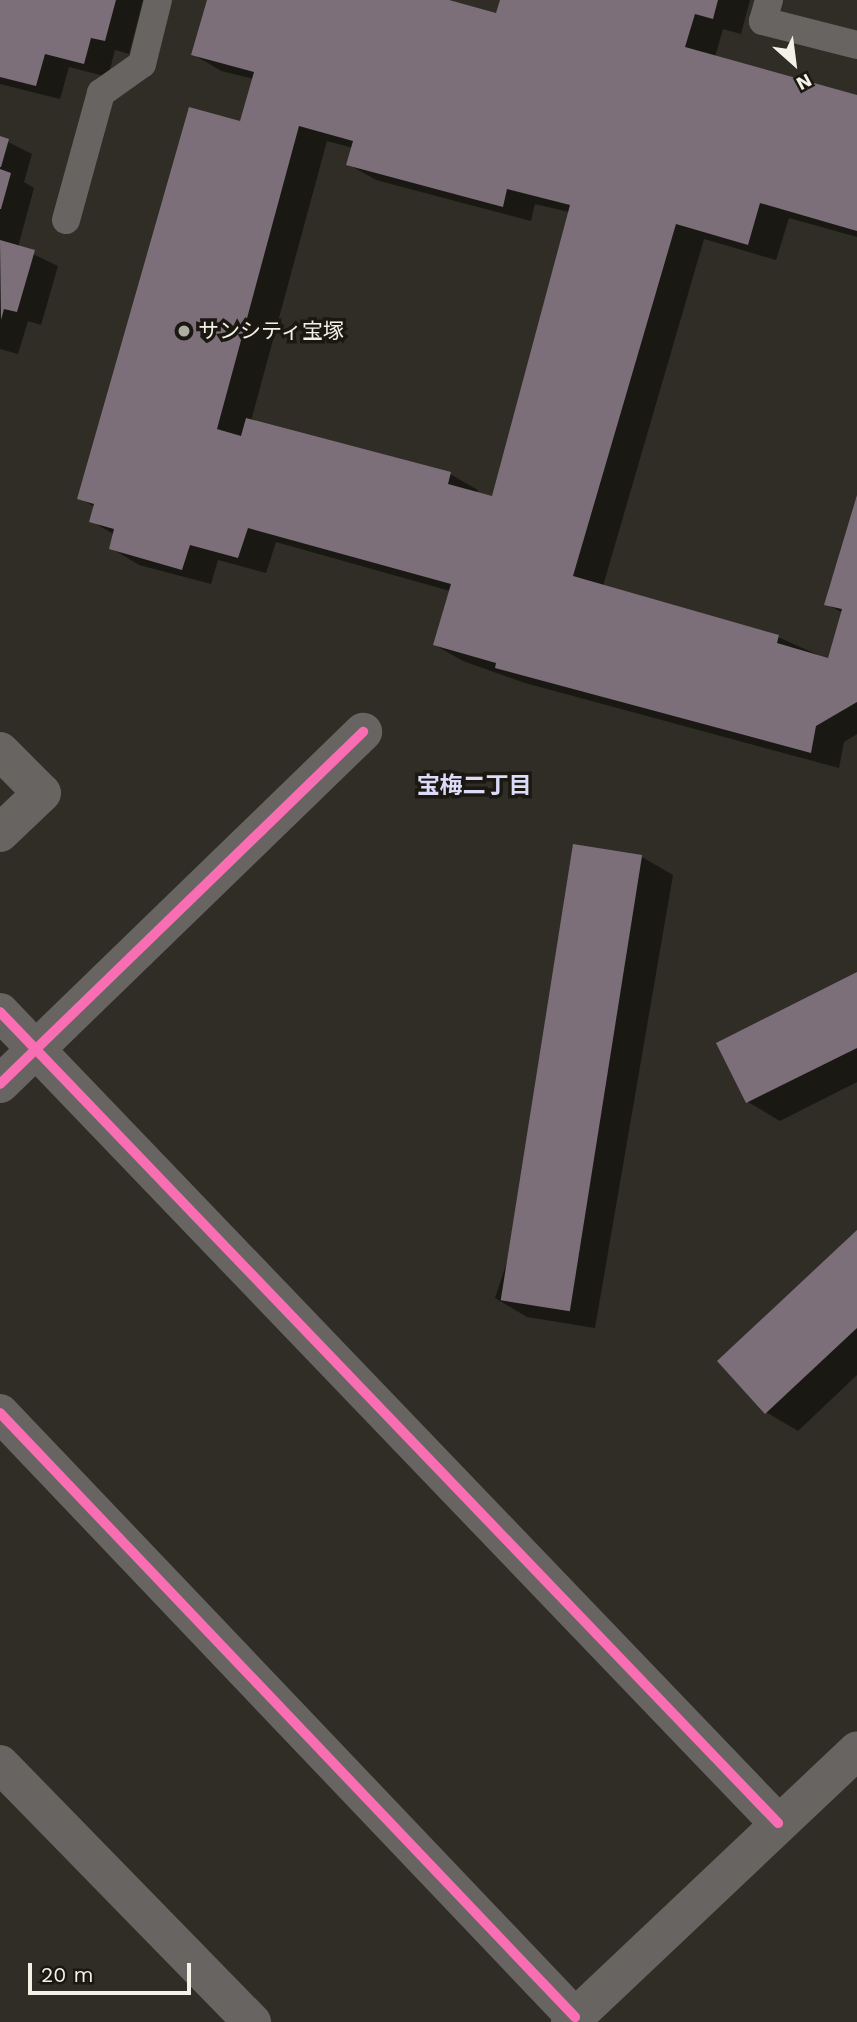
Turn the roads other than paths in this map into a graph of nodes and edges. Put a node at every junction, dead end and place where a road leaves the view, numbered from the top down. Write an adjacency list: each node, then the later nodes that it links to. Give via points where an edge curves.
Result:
1 (158, 0): 4 (lane, via 142,64 101,93)
2 (769, 0): 3 (lane, via 763,21)
3 (857, 45)
4 (66, 219)
5 (363, 732): 9 (street)
6 (0, 751): 7 (street, via 42,793)
7 (0, 832)
8 (0, 1012): 9 (street)
9 (36, 1050): 10 (street); 14 (street)
10 (0, 1084)
11 (0, 1413): 15 (street)
12 (857, 1751): 14 (street)
13 (0, 1763): 16 (street)
14 (778, 1823): 15 (street)
15 (573, 2019)
16 (252, 2022)

